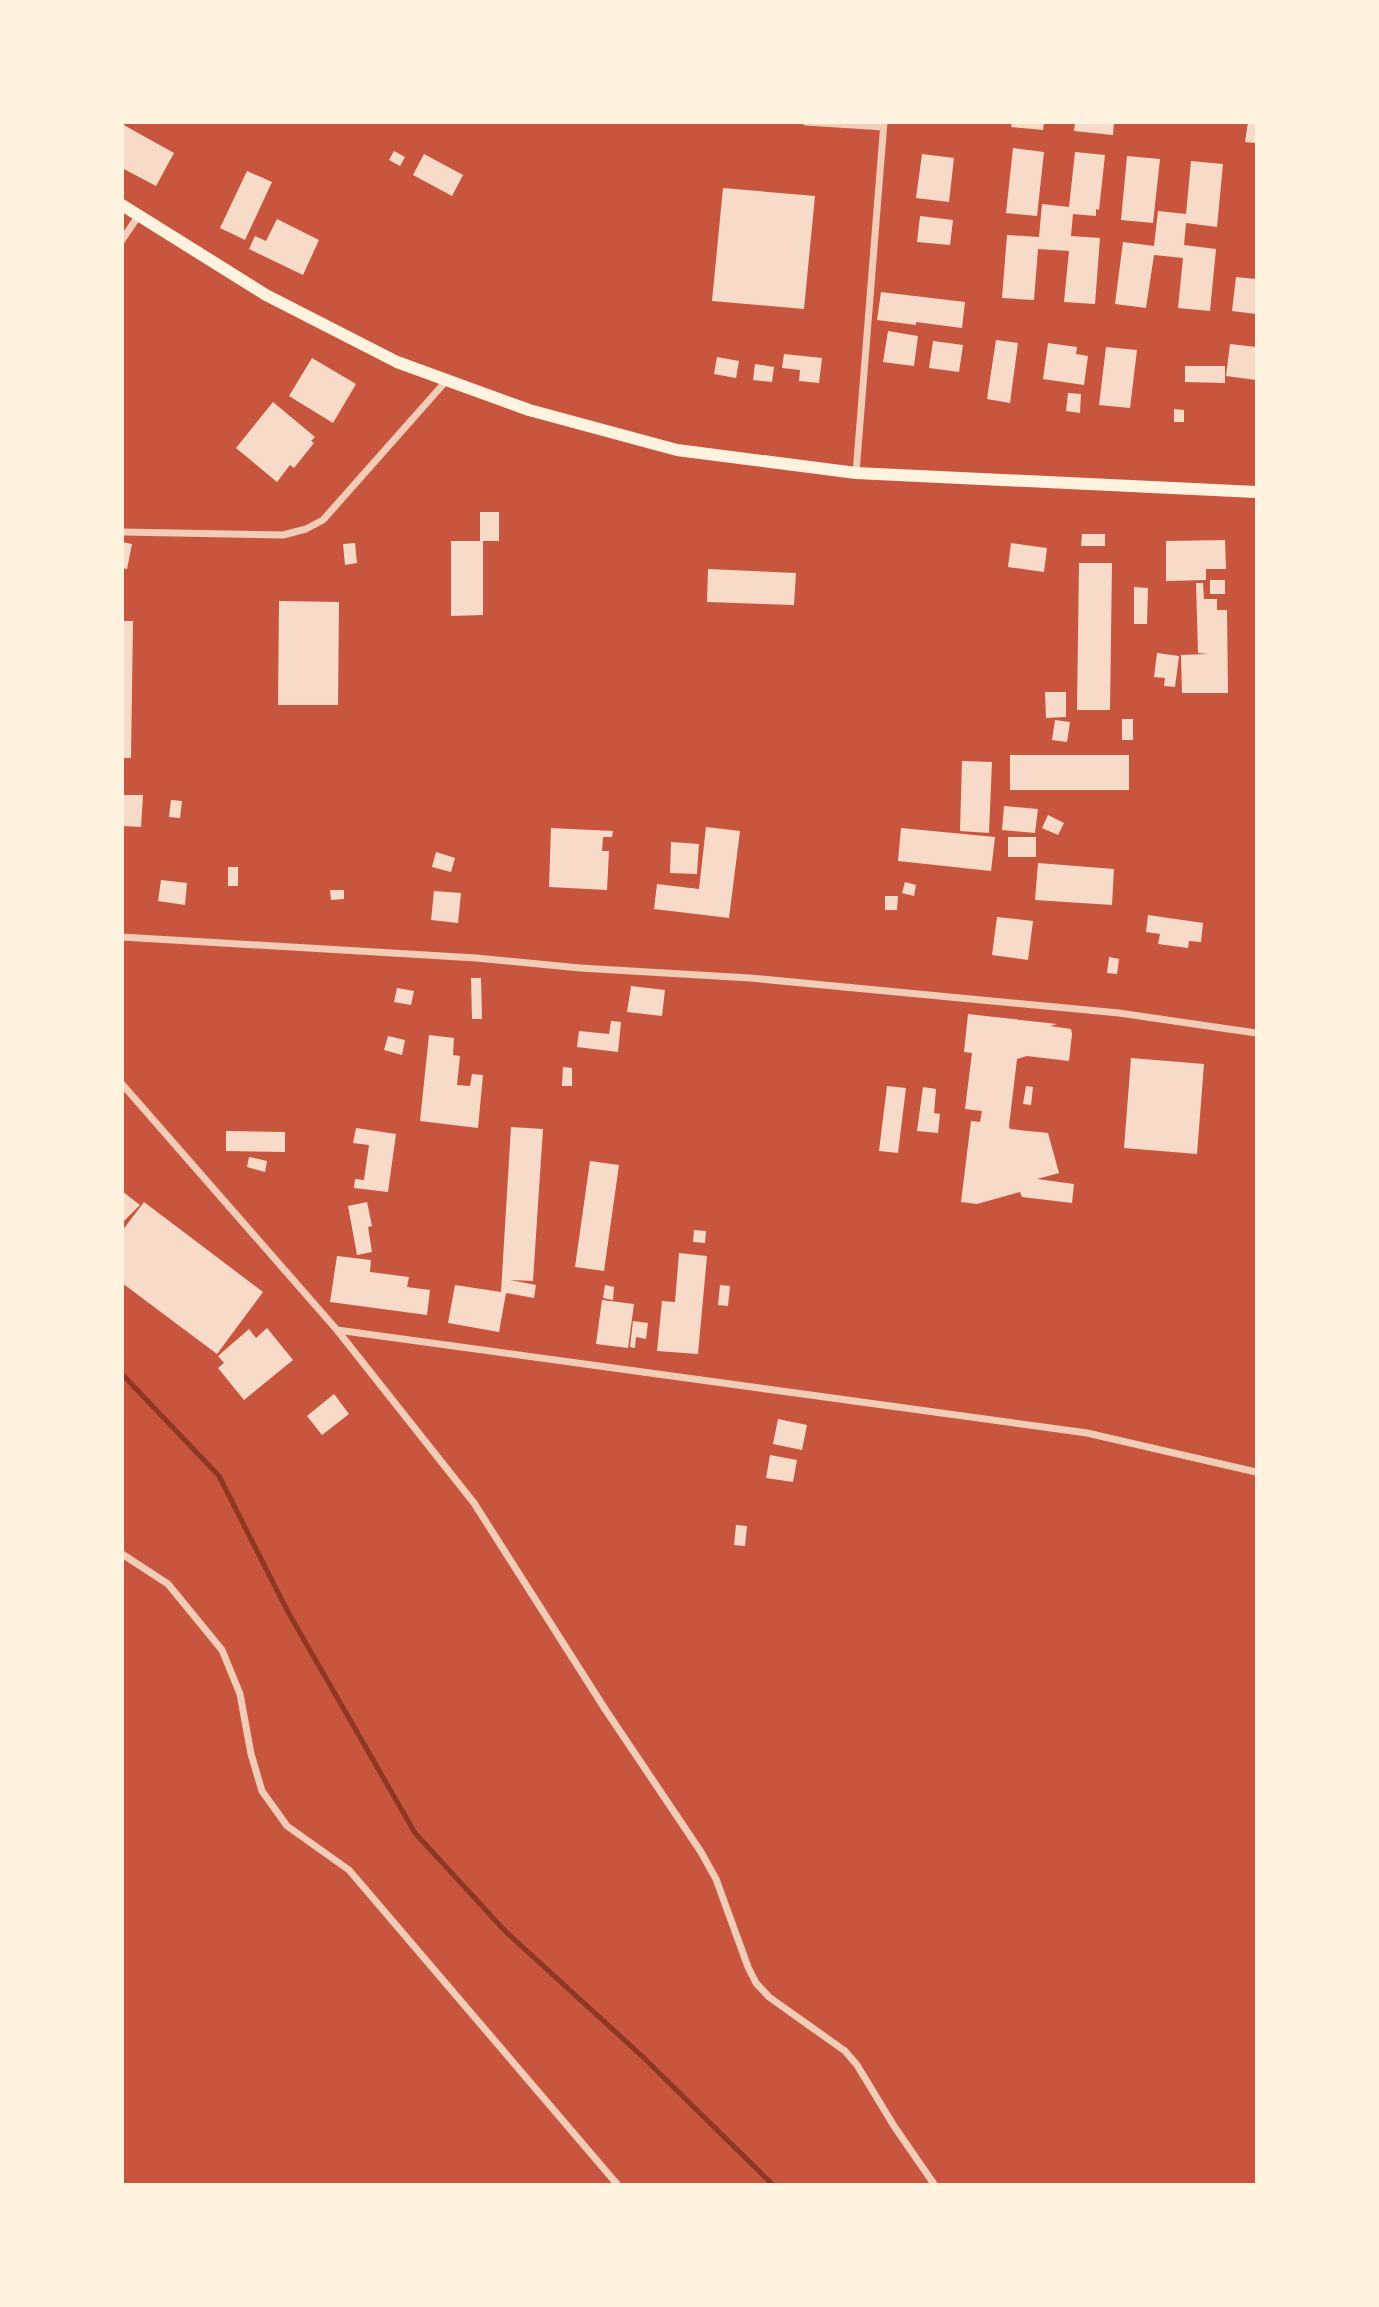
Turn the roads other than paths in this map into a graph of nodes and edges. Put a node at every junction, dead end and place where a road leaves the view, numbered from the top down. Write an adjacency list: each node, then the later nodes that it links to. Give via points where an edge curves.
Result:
1 (806, 122): 2 (street)
2 (883, 125): 7 (street)
3 (122, 205): 4 (main road)
4 (139, 215): 5 (street); 6 (main road, via 266,295 397,362)
5 (122, 240)
6 (447, 380): 7 (main road, via 529,410 677,450); 9 (street, via 323,520 306,529 283,535)
7 (856, 473): 8 (main road)
8 (1256, 492)
9 (122, 532)
10 (122, 937): 11 (street, via 750,978 1119,1013)
11 (1256, 1033)
12 (122, 1084): 13 (street)
13 (337, 1330): 14 (street, via 1087,1433); 17 (street, via 474,1503 701,1852 756,1983 845,2051)
14 (1256, 1472)
15 (122, 1554): 16 (street, via 168,1584 222,1650 240,1693 262,1791 287,1826 349,1870)
16 (617, 2185)
17 (934, 2185)

